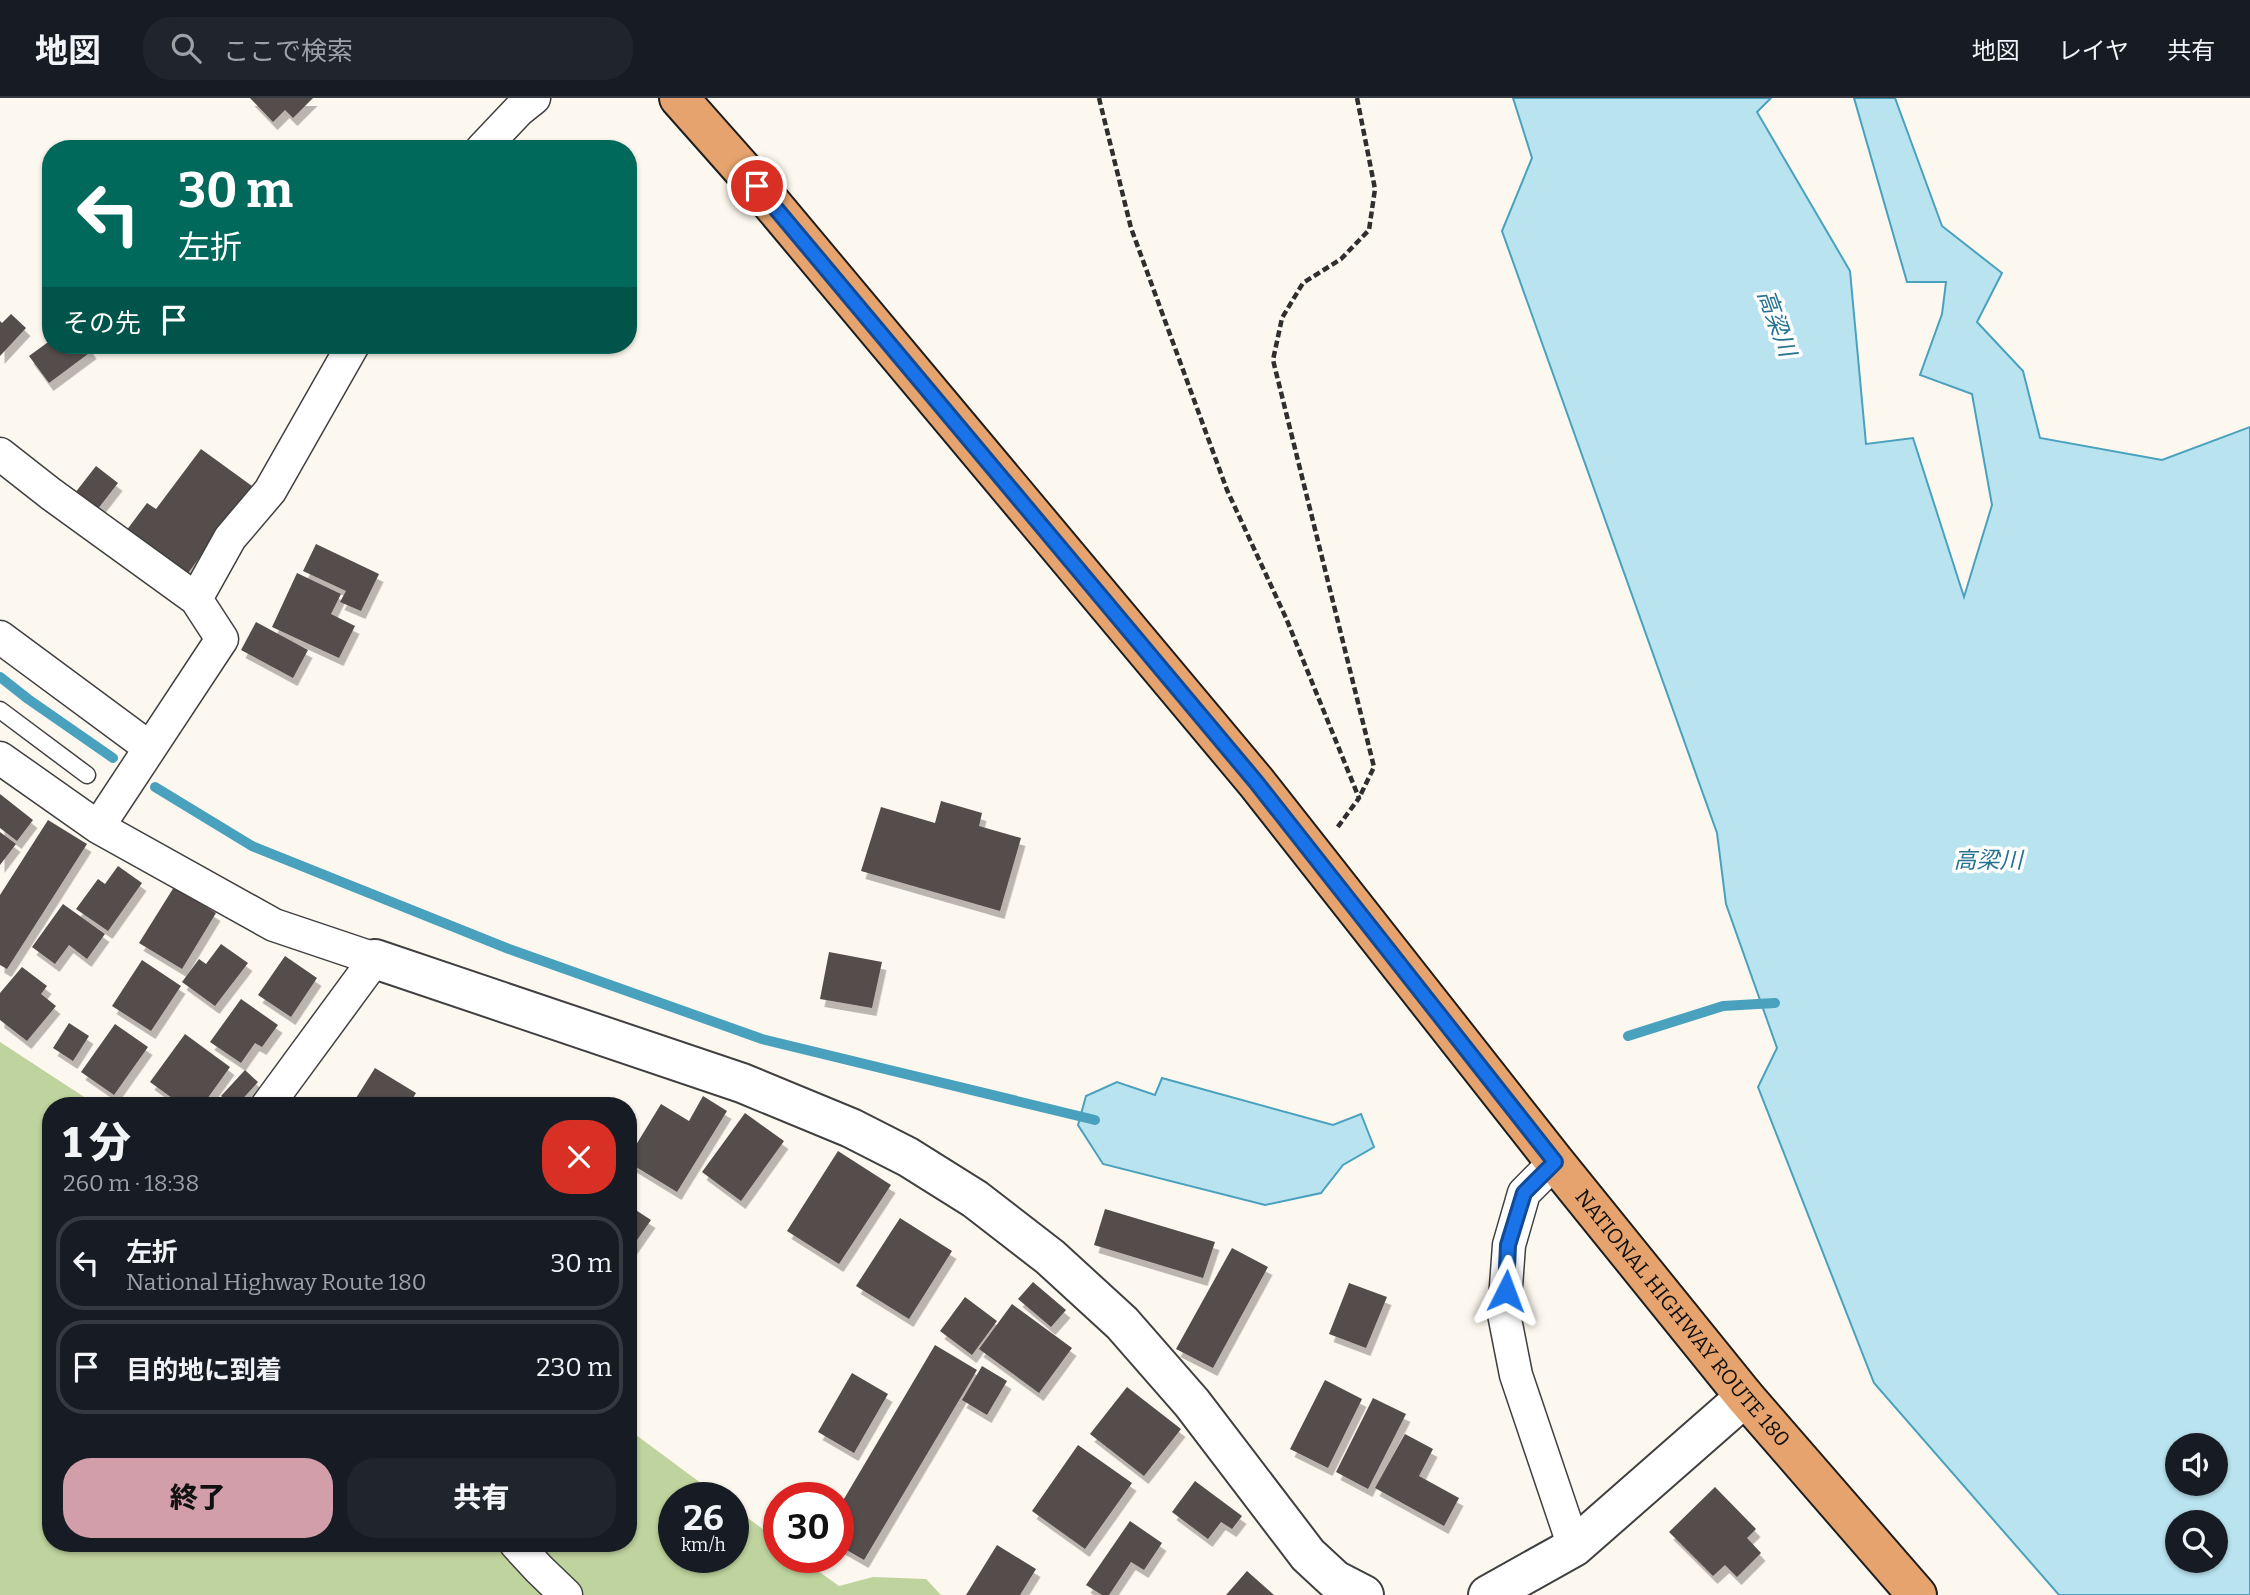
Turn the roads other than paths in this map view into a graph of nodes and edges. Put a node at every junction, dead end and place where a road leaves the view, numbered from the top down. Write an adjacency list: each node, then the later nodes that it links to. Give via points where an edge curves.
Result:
1 (534, 98): 3 (street)
2 (679, 98): 15 (highway, NATIONAL HIGHWAY ROUTE 180, via 1247,771)
3 (491, 140)
4 (348, 354): 6 (street, via 270,491 230,538)
5 (0, 454): 6 (street)
6 (196, 599): 9 (street, via 222,639)
7 (0, 637): 9 (street)
8 (0, 710): 11 (lane)
9 (150, 748): 12 (street)
10 (0, 758): 12 (street)
11 (86, 775)
12 (98, 827): 13 (street, via 274,925)
13 (375, 959): 14 (street); 20 (street, via 742,1083 852,1128 975,1199 1050,1257 1122,1323 1192,1403 1308,1555 1335,1580)
14 (274, 1097)
15 (1555, 1162): 16 (highway, NATIONAL HIGHWAY ROUTE 180); 17 (street, via 1524,1193 1508,1245 1504,1314 1516,1375)
16 (1745, 1397): 17 (street); 22 (highway, NATIONAL HIGHWAY ROUTE 180)
17 (1574, 1547): 21 (street)
18 (523, 1552): 19 (street)
19 (566, 1595)
20 (1364, 1595)
21 (1488, 1595)
22 (1917, 1595)

